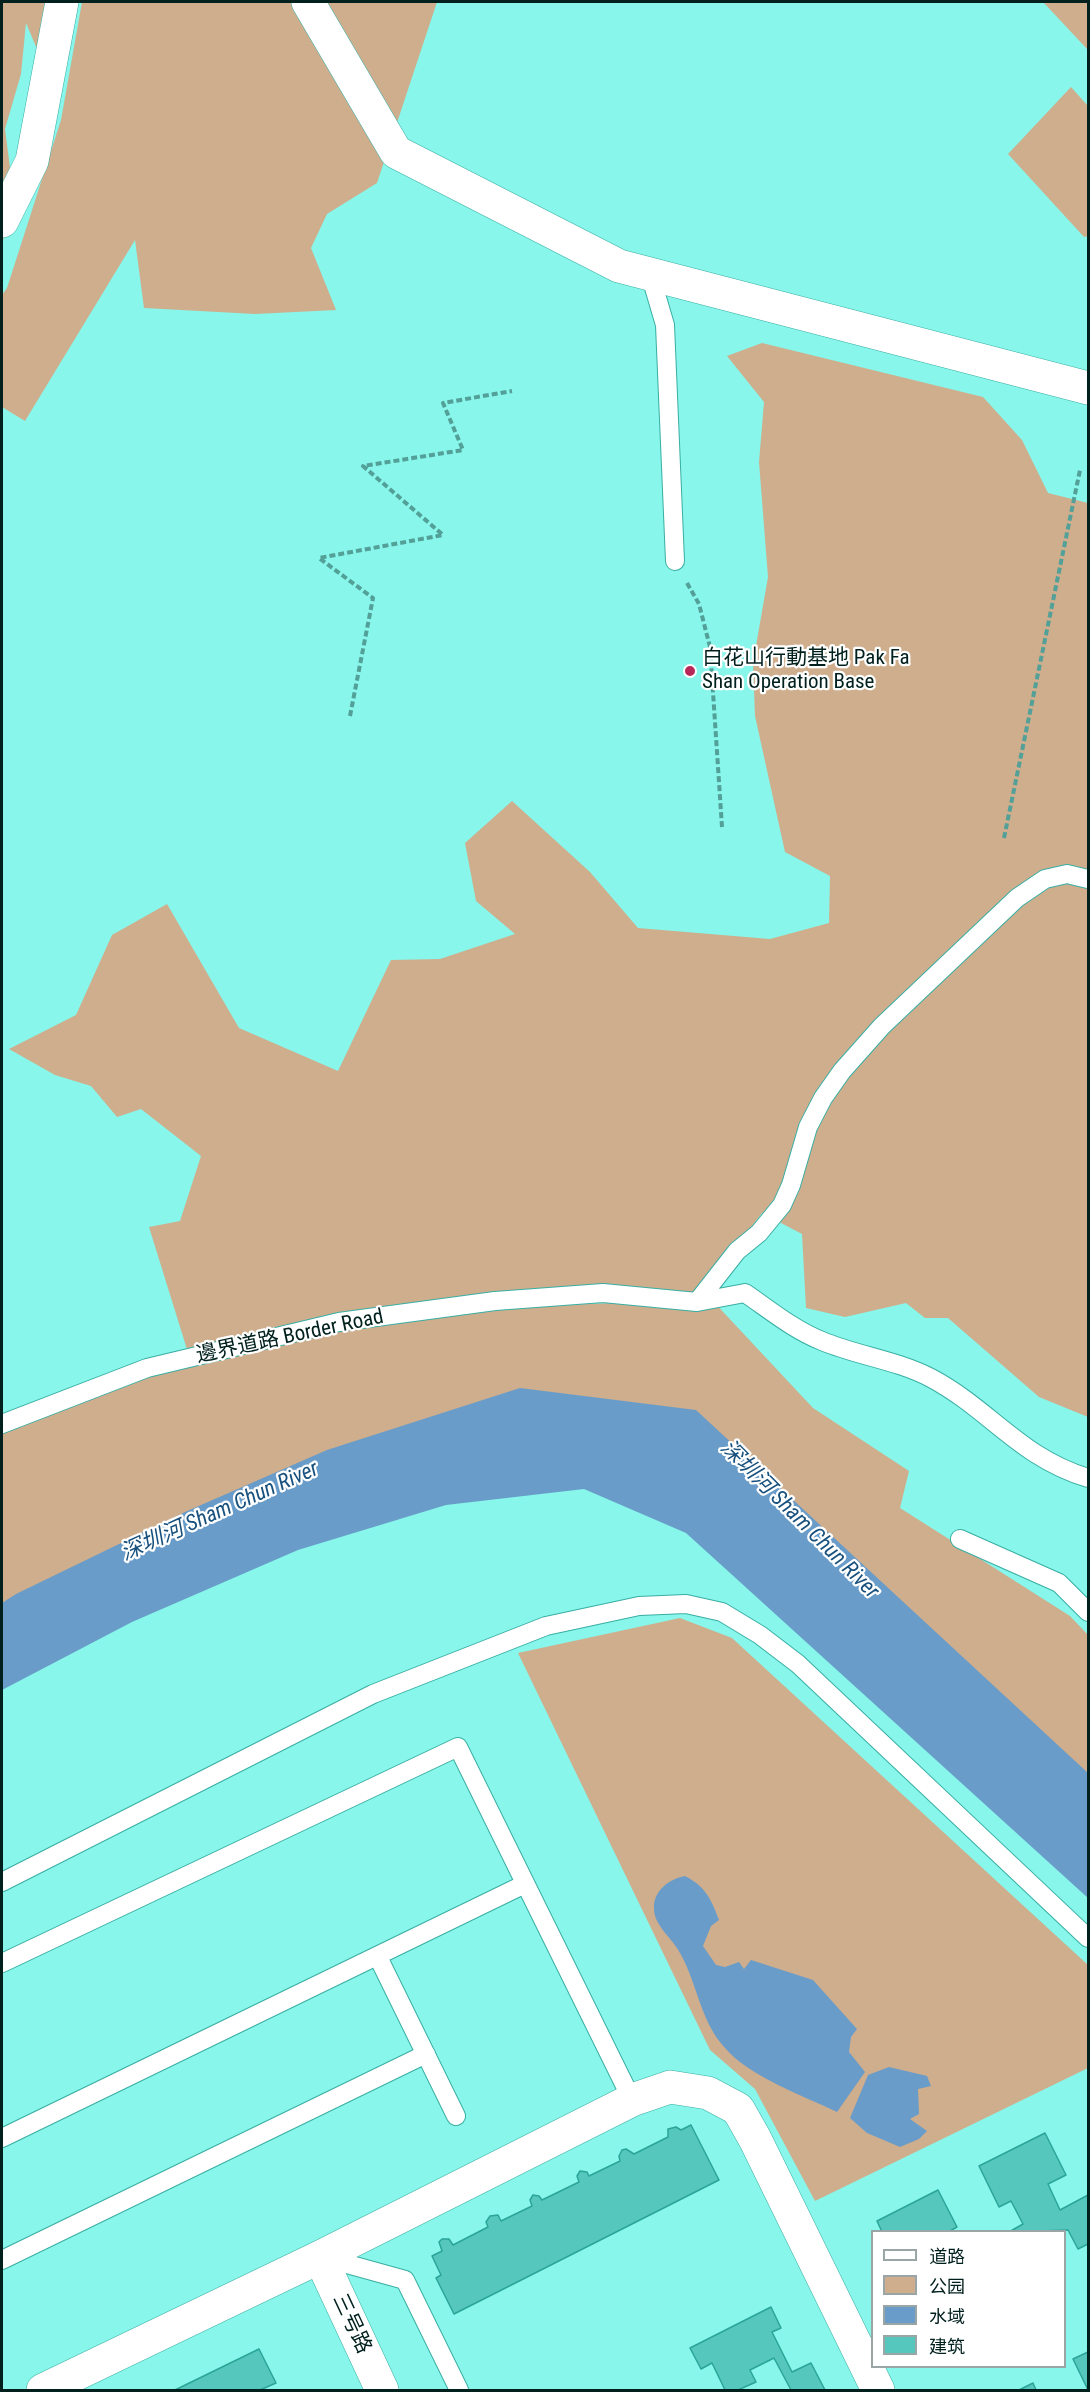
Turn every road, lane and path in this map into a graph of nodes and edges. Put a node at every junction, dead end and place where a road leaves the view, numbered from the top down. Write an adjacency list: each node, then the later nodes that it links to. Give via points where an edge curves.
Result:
1 (62, 2): 3 (street, via 32,161)
2 (308, 2): 4 (street, via 396,152 619,266)
3 (2, 221)
4 (650, 274): 5 (street); 8 (lane, via 665,326)
5 (1088, 387)
6 (512, 390): 9 (path, via 443,403 464,450 363,466 443,535 319,558 373,598)
7 (1080, 470): 11 (path)
8 (675, 561): 10 (path, via 699,604 710,647)
9 (350, 716)
10 (722, 827)
11 (1004, 838)
12 (1089, 879): 13 (lane, via 1067,874 1045,879 1017,898 882,1026 823,1098 808,1127 782,1205 759,1233 737,1251)
13 (697, 1302): 14 (lane, 邊界道路 Border Road, via 603,1293 339,1322 147,1368); 15 (lane, 邊界道路 Border Road, via 745,1293 802,1332 930,1378 966,1400 1039,1458)
14 (2, 1424)
15 (1089, 1478)
16 (960, 1539): 17 (lane, via 1059,1583)
17 (1089, 1612)
18 (2, 1882): 20 (lane, via 373,1694 546,1626 639,1606 687,1604 722,1612 798,1664)
19 (525, 1884): 21 (lane); 22 (lane, via 458,1747); 24 (lane)
20 (1089, 1938)
21 (378, 1957): 23 (lane); 26 (lane)
22 (2, 1963)
23 (426, 2054): 25 (lane); 28 (lane)
24 (632, 2100): 27 (street); 32 (street, via 670,2087 708,2092 738,2109)
25 (456, 2116)
26 (2, 2138)
27 (320, 2257): 29 (street); 30 (street, 三号路); 31 (lane, via 405,2280)
28 (2, 2260)
29 (43, 2391)
30 (382, 2391)
31 (459, 2391)
32 (878, 2391)

